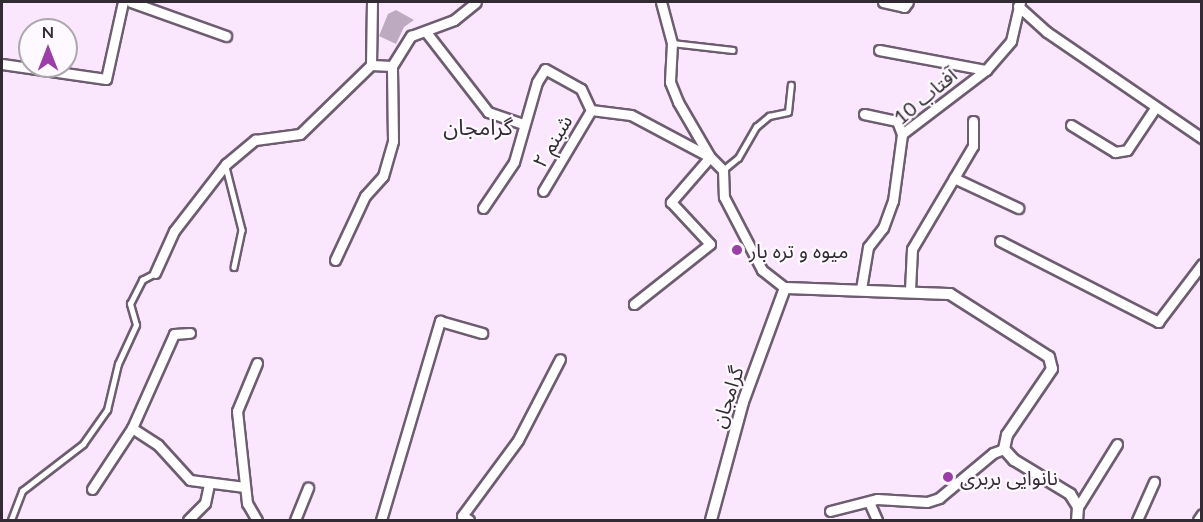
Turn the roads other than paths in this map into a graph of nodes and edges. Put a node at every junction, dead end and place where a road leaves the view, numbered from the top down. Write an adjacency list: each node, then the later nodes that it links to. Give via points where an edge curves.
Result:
1 (123, 2): 16 (street, via 106,79)
2 (131, 2): 12 (street)
3 (372, 2): 17 (street)
4 (476, 2): 11 (street, via 454,20)
5 (661, 2): 13 (street)
6 (883, 2): 7 (street, via 904,6)
7 (908, 2)
8 (1015, 2): 10 (street)
9 (1020, 2): 10 (street, آفتاب 10)
10 (1020, 12): 19 (street, آفتاب 10, via 1011,40); 21 (street)
11 (426, 32): 18 (street, via 411,36); 25 (street, via 488,111)
12 (226, 36)
13 (672, 43): 14 (lane); 29 (street, via 670,82)
14 (733, 50)
15 (879, 50): 19 (street)
16 (2, 64)
17 (372, 65): 18 (street); 30 (street, via 300,134 255,140)
18 (392, 66): 37 (street, via 393,141 386,167 365,196)
19 (986, 70): 27 (street, آفتاب 10)
20 (791, 85): 31 (lane, via 788,111 769,116 756,127 738,158)
21 (1155, 108): 26 (street, via 1127,150 1115,152); 28 (street)
22 (591, 110): 25 (street, via 581,89 545,69); 29 (street, via 631,115); 33 (street, شبنم ۲)
23 (864, 114): 27 (street, via 897,121)
24 (973, 121): 32 (street, via 973,146)
25 (523, 124): 34 (street, via 514,162)
26 (1071, 125)
27 (902, 134): 42 (street, آفتاب 10, via 893,201 883,228 868,247)
28 (1201, 136)
29 (710, 157): 31 (street); 44 (street, via 671,202 710,244)
30 (226, 164): 39 (lane, via 242,230); 40 (street, via 174,231)
31 (723, 170): 41 (street, via 724,197 762,270)
32 (954, 178): 35 (street); 43 (street, via 912,249)
33 (543, 191)
34 (483, 208)
35 (1018, 208)
36 (1000, 241): 38 (street, via 1158,322)
37 (334, 260)
38 (1202, 264)
39 (234, 267)
40 (155, 273): 62 (lane, via 142,280 130,304 136,325 118,364 107,410 83,444 22,491)
41 (785, 288): 42 (street); 67 (street, گرامجان, via 743,402)
42 (861, 289): 43 (street)
43 (910, 290): 51 (street, via 950,294 1049,357 1052,369 1007,435)
44 (634, 304)
45 (190, 333): 49 (street, via 174,334)
46 (482, 333): 65 (street, via 440,321)
47 (561, 359): 66 (street, via 518,440 462,516)
48 (257, 363): 54 (street, via 237,411)
49 (132, 428): 53 (street, via 158,446 181,474); 56 (street)
50 (1118, 444): 58 (street)
51 (1004, 449): 57 (street, via 993,453 939,498 927,502); 58 (street, via 1014,460 1070,494)
52 (1154, 482): 70 (street)
53 (209, 484): 54 (street); 63 (street, via 205,503)
54 (245, 487): 61 (street)
55 (308, 487): 64 (street)
56 (92, 489)
57 (869, 502): 59 (street); 68 (street)
58 (1078, 507): 69 (street)
59 (830, 511)
60 (1202, 514): 71 (street)
61 (252, 518)
62 (11, 520)
63 (188, 520)
64 (295, 520)
65 (381, 520)
66 (469, 520)
67 (711, 520)
68 (877, 520)
69 (1077, 520)
70 (1137, 520)
71 (1198, 520)

